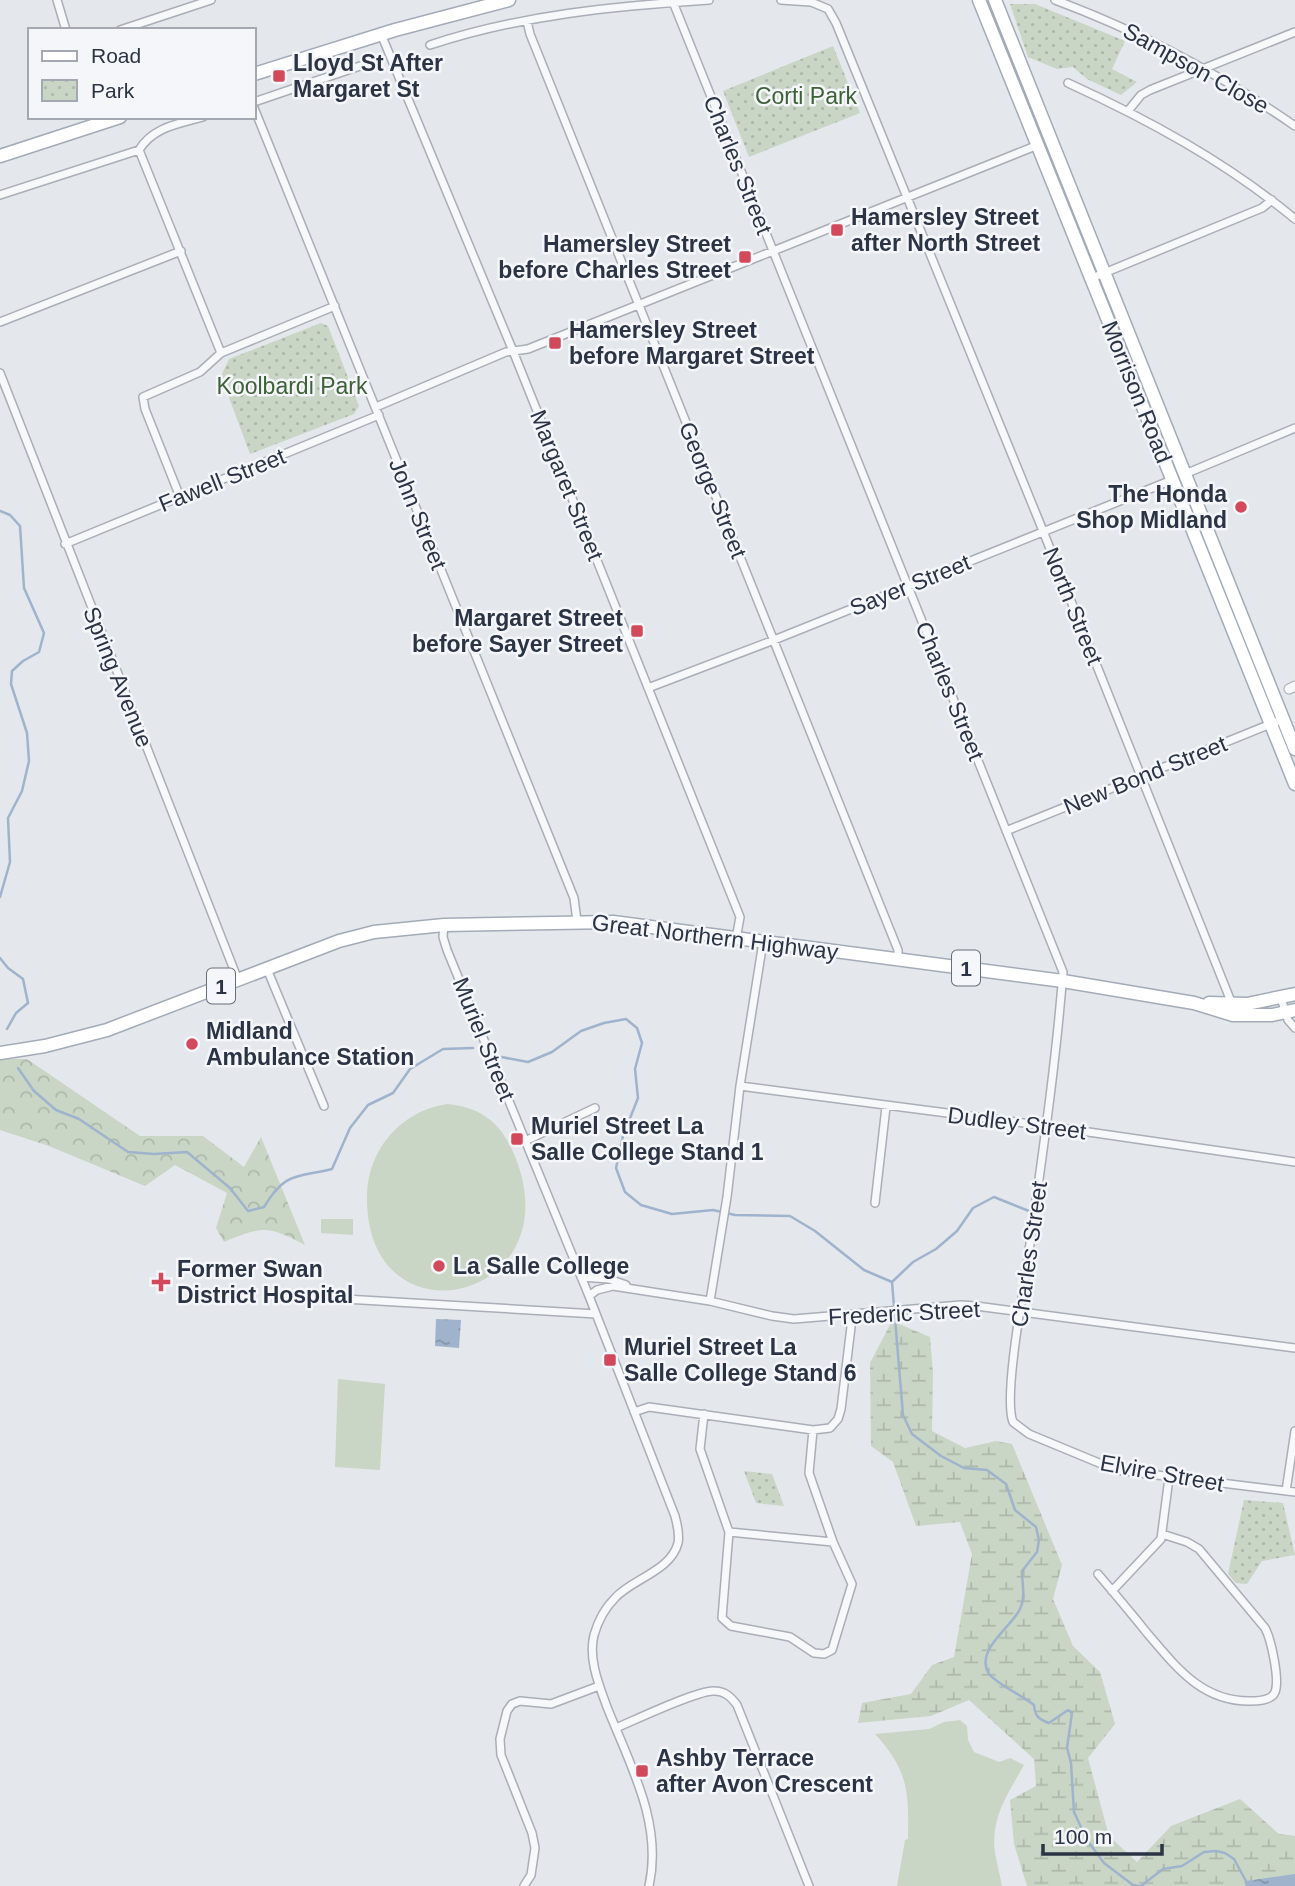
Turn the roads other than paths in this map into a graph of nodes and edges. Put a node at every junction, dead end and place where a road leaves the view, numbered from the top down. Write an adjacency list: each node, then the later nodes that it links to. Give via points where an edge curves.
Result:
1 (57, 0): 11 (street)
2 (211, 0): 12 (street)
3 (509, 0): 14 (main road)
4 (709, 0): 9 (street)
5 (781, 0): 31 (street, North Street, via 811,2 828,9)
6 (977, 0): 27 (main road, Morrison Road)
7 (995, 0): 26 (main road, Morrison Road)
8 (1055, 0): 17 (street, Sampson Close, via 1114,22)
9 (673, 2): 10 (street); 35 (street, Charles Street)
10 (527, 21): 15 (street, via 472,31); 38 (street, George Street)
11 (65, 28)
12 (126, 28)
13 (1295, 32): 17 (street)
14 (381, 34): 18 (main road); 41 (street, Margaret Street)
15 (430, 45)
16 (360, 66): 20 (street)
17 (1205, 68): 21 (street, via 1141,95); 25 (street, Sampson Close)
18 (256, 73)
19 (1068, 82): 21 (street)
20 (256, 101)
21 (1128, 111): 32 (street, via 1185,142)
22 (256, 113): 39 (street, John Street)
23 (196, 119): 28 (street, via 156,131)
24 (96, 121): 29 (main road)
25 (1295, 126)
26 (1052, 140): 27 (street, Fawell Street); 36 (main road, Morrison Road)
27 (1039, 145): 31 (street, Fawell Street); 37 (main road, Morrison Road)
28 (139, 150): 30 (street); 34 (street)
29 (0, 156)
30 (0, 195)
31 (907, 198): 35 (street, Fawell Street); 51 (street, North Street)
32 (1272, 200): 33 (street); 36 (street)
33 (1295, 219)
34 (180, 251): 40 (street); 42 (street)
35 (773, 252): 38 (street, Fawell Street); 53 (street, Charles Street)
36 (1105, 272): 37 (street); 47 (main road, Morrison Road)
37 (1092, 278): 46 (main road, Morrison Road)
38 (639, 305): 41 (street, Fawell Street); 54 (street, George Street)
39 (335, 306): 42 (street); 44 (street, John Street)
40 (0, 322)
41 (513, 351): 44 (street, Fawell Street); 55 (street, Margaret Street)
42 (221, 353): 49 (street, via 200,372 143,397)
43 (0, 373): 52 (street, Spring Avenue)
44 (377, 411): 49 (street, Fawell Street); 61 (street, John Street, via 574,898)
45 (1295, 428): 47 (street)
46 (1160, 450): 47 (main road); 48 (main road, Morrison Road)
47 (1185, 474): 50 (main road); 56 (main road, Morrison Road)
48 (1172, 480): 50 (main road, Morrison Road); 51 (street, Sayer Street)
49 (180, 497): 52 (street, Fawell Street)
50 (1183, 508): 56 (main road, Morrison Road)
51 (1044, 531): 53 (street, Sayer Street); 58 (street, North Street)
52 (65, 544): 67 (street, Spring Avenue)
53 (908, 586): 54 (street, Sayer Street); 60 (street, Charles Street)
54 (774, 640): 55 (street, Sayer Street); 65 (street, George Street, via 898,950)
55 (648, 688): 63 (street, Margaret Street, via 740,917)
56 (1277, 721): 57 (main road, Morrison Road); 58 (street, New Bond Street); 59 (main road, Morrison Road)
57 (1295, 749)
58 (1142, 777): 60 (street, New Bond Street); 71 (street, North Street)
59 (1295, 784)
60 (1006, 831): 68 (street, Charles Street)
61 (577, 921): 62 (main road, Great Northern Highway / 1); 63 (main road, Great Northern Highway / 1)
62 (443, 925): 66 (main road, Great Northern Highway / 1, via 374,932); 80 (street, Muriel Street, via 447,950)
63 (736, 939): 64 (main road, Great Northern Highway / 1)
64 (763, 942): 65 (main road, Great Northern Highway / 1); 75 (street)
65 (898, 960): 68 (main road, Great Northern Highway / 1)
66 (267, 969): 67 (main road, Great Northern Highway / 1); 76 (street)
67 (238, 979): 74 (main road, Great Northern Highway / 1, via 107,1030)
68 (1063, 981): 71 (main road, Great Northern Highway / 1); 79 (street, Charles Street)
69 (1295, 994): 70 (main road, Great Northern Highway / 1)
70 (1281, 998): 71 (main road, Great Northern Highway / 1); 72 (street)
71 (1233, 1009): 72 (main road, Great Northern Highway / 1, via 1260,1016)
72 (1290, 1011): 73 (street)
73 (1295, 1028)
74 (0, 1053)
75 (740, 1086): 77 (street, Dudley Street); 87 (street)
76 (324, 1106)
77 (886, 1107): 79 (street, Dudley Street); 82 (street)
78 (595, 1108): 80 (street)
79 (1047, 1126): 81 (street, Dudley Street); 88 (street, Charles Street)
80 (525, 1141): 83 (street, Muriel Street)
81 (1295, 1162)
82 (875, 1203)
83 (581, 1277): 84 (street, Frederic Street, via 609,1279); 85 (street, Muriel Street)
84 (640, 1289): 85 (street, Frederic Street, via 613,1286); 87 (street, Frederic Street)
85 (589, 1296): 89 (street, Muriel Street)
86 (345, 1299): 89 (street)
87 (710, 1301): 90 (street, Frederic Street, via 794,1319)
88 (1020, 1311): 90 (street, Frederic Street, via 961,1306); 91 (street, Frederic Street); 92 (street, Charles Street)
89 (596, 1314): 93 (street, Muriel Street)
90 (850, 1315): 95 (street, via 841,1409 835,1424)
91 (1295, 1348)
92 (1009, 1407): 97 (street, Elvire Street, via 1013,1422 1029,1434 1107,1468)
93 (635, 1412): 94 (street, via 649,1407); 105 (street, Muriel Street, via 679,1532 674,1552 616,1597 600,1617 593,1637)
94 (704, 1414): 95 (street); 100 (street, via 700,1449)
95 (813, 1430): 102 (street, via 809,1473)
96 (1295, 1431): 98 (street)
97 (1169, 1478): 98 (street, Elvire Street); 101 (street)
98 (1286, 1491): 99 (street, Elvire Street)
99 (1295, 1492)
100 (729, 1532): 102 (street); 102 (street, via 722,1618 731,1626 790,1637 814,1653 824,1654 832,1650 852,1584)
101 (1163, 1534): 104 (street, via 1151,1553); 104 (street, via 1199,1549 1265,1628 1276,1681 1272,1697 1232,1700 1200,1688)
102 (833, 1542)
103 (1098, 1574): 104 (street)
104 (1112, 1591)
105 (599, 1686): 106 (street); 107 (street, via 551,1704 520,1701 507,1711 500,1739 502,1755 535,1848 531,1875)
106 (616, 1728): 108 (street, via 651,1828); 109 (street, via 704,1692 730,1697)
107 (524, 1886)
108 (649, 1886)
109 (808, 1886)

